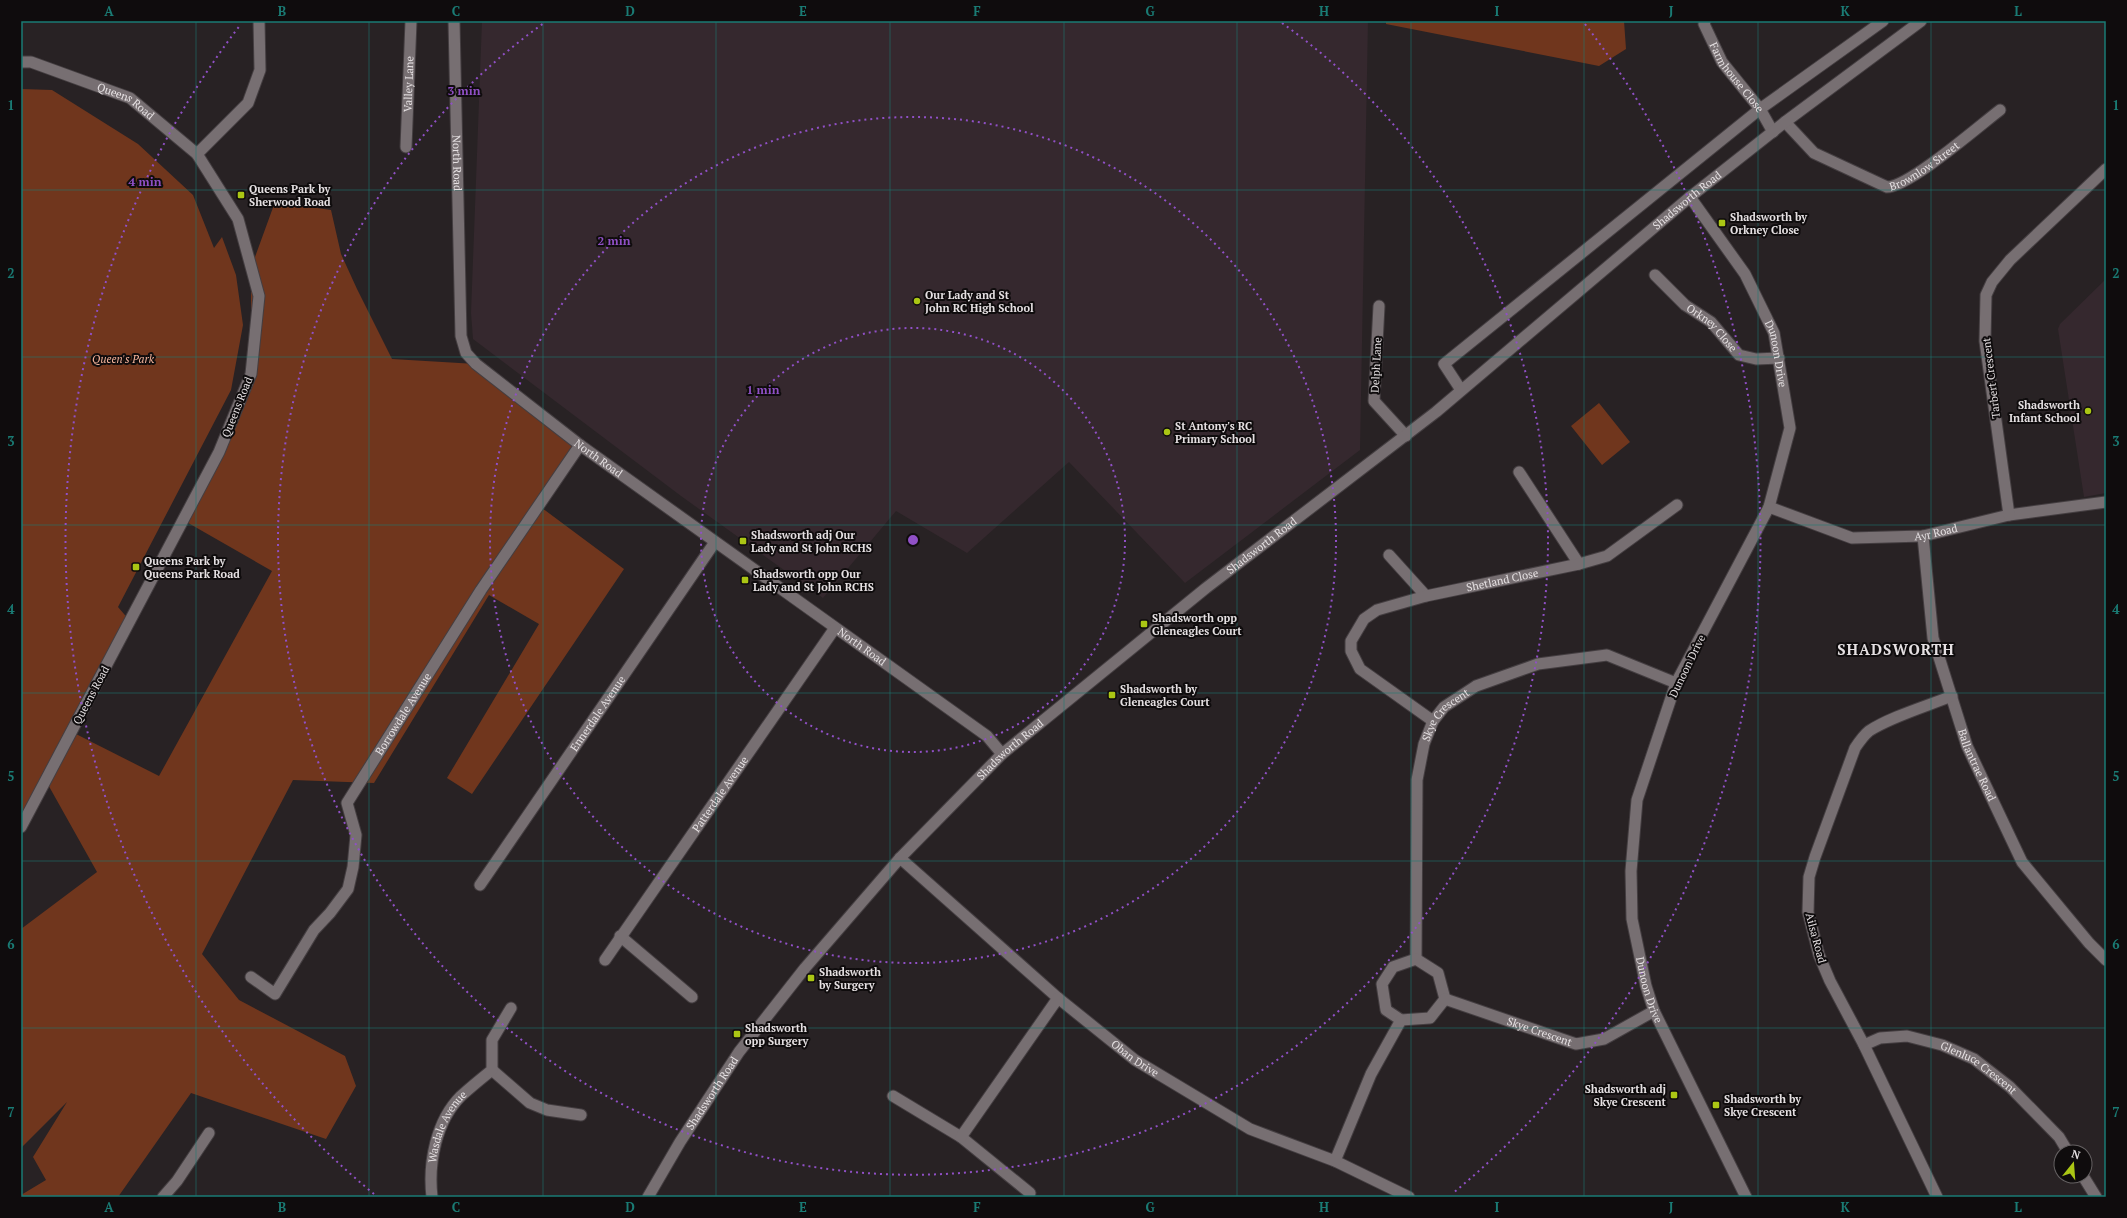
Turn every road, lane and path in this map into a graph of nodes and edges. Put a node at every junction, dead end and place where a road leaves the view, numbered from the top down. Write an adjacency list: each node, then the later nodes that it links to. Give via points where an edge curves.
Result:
1 (259, 21): 13 (street, via 260,70 248,103)
2 (412, 21): 12 (street, Valley Lane)
3 (454, 21): 21 (street, North Road, via 460,336 466,353 476,364)
4 (1705, 21): 8 (street, Farmhouse Close, via 1704,24 1722,62)
5 (1883, 21): 8 (street)
6 (1921, 21): 10 (street, Shadsworth Road)
7 (21, 62): 13 (street, Queens Road, via 31,62 130,98)
8 (1760, 109): 11 (street, Farmhouse Close); 19 (street, via 1444,364)
9 (2000, 110): 10 (street, Brownlow Street, via 1920,172 1894,187 1887,187 1814,154)
10 (1785, 122): 11 (street, Shadsworth Road)
11 (1773, 132): 15 (street, Shadsworth Road)
12 (406, 147)
13 (197, 154): 37 (street, Queens Road, via 238,219 259,296 251,374 219,452)
14 (2106, 168): 26 (street, Tarbert Crescent, via 2010,260 1992,282 1986,295 1985,341)
15 (1690, 197): 18 (street, Dunoon Drive, via 1745,274 1774,333); 19 (street, Shadsworth Road)
16 (1655, 275): 18 (street, Orkney Close, via 1685,305 1711,322 1739,355 1756,359)
17 (1379, 306): 20 (street, Delph Lane, via 1374,401)
18 (1779, 358): 25 (street, Dunoon Drive, via 1790,428)
19 (1461, 390): 20 (street, Shadsworth Road)
20 (1406, 436): 36 (street, Shadsworth Road, via 1206,588)
21 (580, 445): 28 (street, North Road); 44 (street, Borrowdale Avenue, via 481,590 347,804 356,835 348,889 314,930 275,994)
22 (1518, 472): 30 (street)
23 (2106, 502): 26 (street, Ayr Road)
24 (1677, 505): 30 (street, Shetland Close, via 1607,556)
25 (1769, 507): 27 (street, Ayr Road, via 1852,538); 33 (street, Dunoon Drive)
26 (2009, 515): 27 (street, Ayr Road)
27 (1923, 536): 34 (street, Ballantrae Road, via 1933,638)
28 (715, 542): 32 (street, North Road); 39 (street, Ennerdale Avenue)
29 (1389, 555): 31 (street)
30 (1579, 564): 31 (street, Shetland Close)
31 (1426, 596): 35 (street, Shetland Close, via 1371,613 1355,633 1351,641 1351,651 1360,669)
32 (835, 628): 36 (street, North Road, via 987,736); 40 (street, Patterdale Avenue)
33 (1676, 683): 35 (street, Skye Crescent, via 1607,655 1538,664 1476,686 1444,707); 49 (street, Dunoon Drive, via 1637,800 1631,871 1632,919)
34 (1952, 696): 43 (street, Ballantrae Road, via 1967,746 2022,862); 51 (street, Ailsa Road, via 1889,721 1869,731 1862,738 1855,748 1809,877 1808,912 1819,955)
35 (1433, 721): 42 (street, Skye Crescent, via 1424,744 1417,780)
36 (1002, 754): 38 (street, Shadsworth Road)
37 (21, 827)
38 (900, 858): 46 (street, Oban Drive); 63 (street, Shadsworth Road, via 805,968 739,1052 680,1142)
39 (480, 884)
40 (620, 936): 41 (street, Patterdale Avenue); 45 (street)
41 (605, 960)
42 (1416, 960): 47 (street, via 1438,973); 50 (street, via 1393,967 1382,984 1386,1010)
43 (2106, 960)
44 (251, 977)
45 (692, 997)
46 (1058, 998): 56 (street); 58 (street, Oban Drive, via 1135,1060 1250,1129)
47 (1444, 999): 49 (street, Skye Crescent, via 1576,1044 1604,1040); 50 (street, via 1430,1018)
48 (511, 1008): 52 (street, via 492,1040)
49 (1654, 1011): 65 (street, Dunoon Drive)
50 (1401, 1020): 58 (street, via 1371,1074)
51 (1864, 1045): 57 (street, Glenluce Crescent, via 1880,1038 1907,1036 1942,1045 1974,1059 2010,1087); 66 (street, Ailsa Road)
52 (492, 1070): 54 (street, via 530,1103 547,1110); 62 (street, Wasdale Avenue, via 460,1097 444,1121 434,1148 430,1179)
53 (893, 1096): 56 (street)
54 (581, 1115)
55 (209, 1133): 61 (street, via 177,1181)
56 (961, 1137): 60 (street)
57 (2063, 1144)
58 (1335, 1161): 64 (street, Oban Drive)
59 (2088, 1184): 67 (street)
60 (1030, 1193)
61 (163, 1197)
62 (432, 1197)
63 (648, 1197)
64 (1409, 1197)
65 (1746, 1197)
66 (1937, 1197)
67 (2096, 1197)

